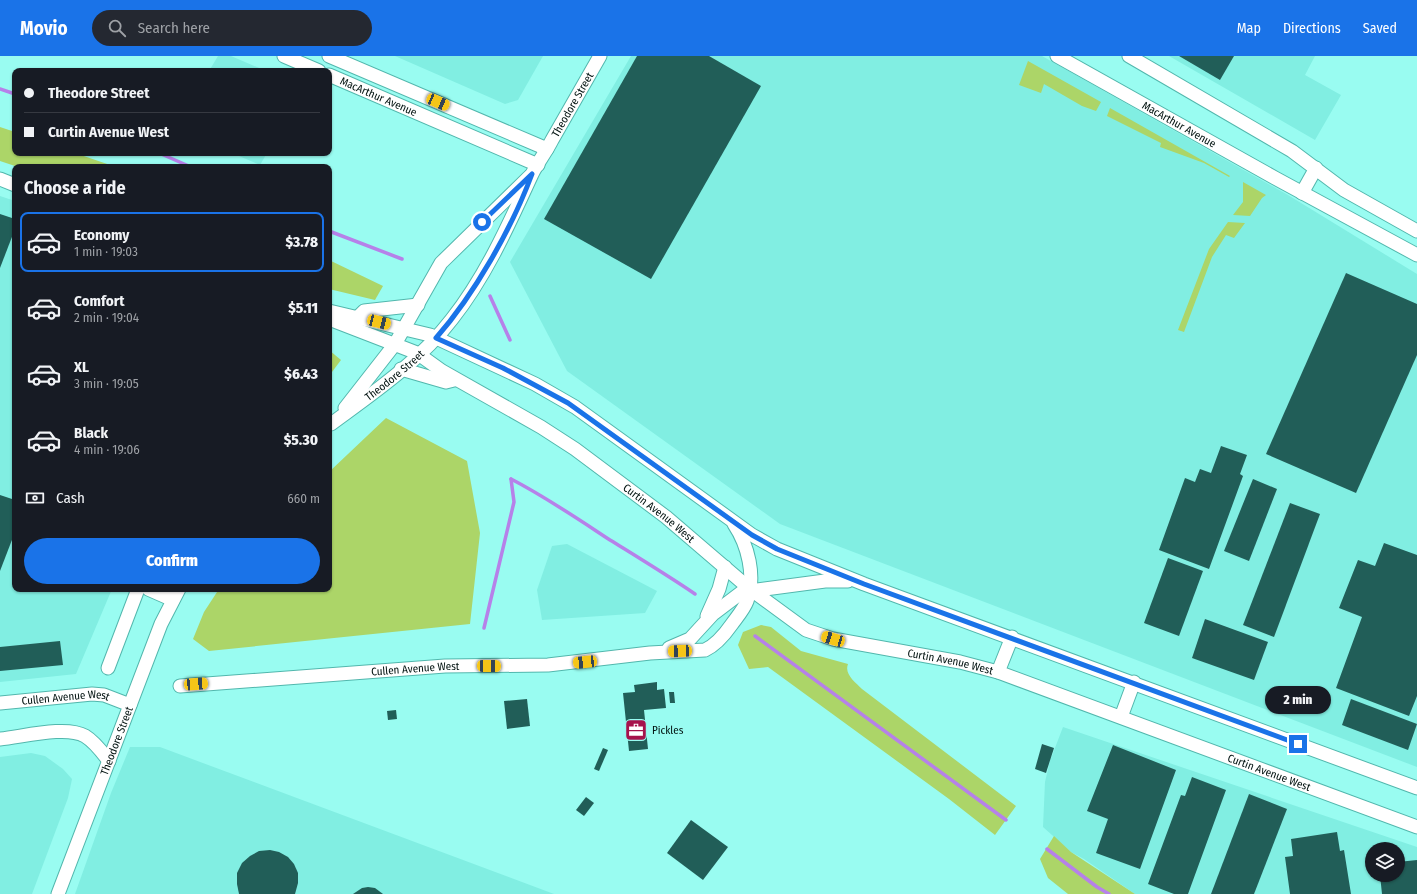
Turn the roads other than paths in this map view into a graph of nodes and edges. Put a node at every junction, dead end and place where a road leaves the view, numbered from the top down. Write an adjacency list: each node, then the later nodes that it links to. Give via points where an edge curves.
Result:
1 (284, 56): 6 (street)
2 (329, 56): 8 (street, MacArthur Avenue)
3 (600, 56): 8 (street, Theodore Street)
4 (1057, 56): 13 (street, MacArthur Avenue)
5 (1129, 56): 9 (street, via 1292,151)
6 (313, 68)
7 (332, 76): 10 (street, MacArthur Avenue)
8 (547, 149): 10 (street, Theodore Street)
9 (1316, 168): 13 (street); 14 (street, via 1344,190)
10 (535, 169): 16 (street, Theodore Street, via 443,261); 21 (street, Theodore Street, via 513,216 473,289)
11 (0, 179): 12 (street)
12 (12, 184)
13 (1302, 193): 15 (street, MacArthur Avenue)
14 (1417, 231)
15 (1417, 255)
16 (418, 305): 18 (street, via 364,311); 20 (street, Theodore Street)
17 (332, 312): 18 (street)
18 (357, 318): 20 (street)
19 (332, 320): 22 (street, Curtin Avenue West)
20 (405, 328): 21 (street); 22 (street, Theodore Street)
21 (436, 338): 23 (street, Theodore Street); 28 (street, via 561,398)
22 (395, 344): 23 (street, Curtin Avenue West); 26 (street, Theodore Street)
23 (419, 354): 24 (street, Theodore Street); 25 (street, Curtin Avenue West)
24 (401, 369): 25 (street, via 446,382); 27 (street, Theodore Street)
25 (458, 380): 29 (street, Curtin Avenue West, via 575,449 666,517)
26 (332, 423)
27 (332, 423)
28 (726, 516): 30 (street, via 771,546); 31 (street, Cullen Avenue West, via 738,530 747,552)
29 (725, 567): 31 (street, Curtin Avenue West); 35 (street, via 711,609)
30 (864, 584): 31 (street, Cullen Avenue West, via 833,580 780,588); 36 (street)
31 (750, 589): 35 (street, Cullen Avenue West, via 740,592 731,599); 37 (street, Cullen Avenue West, via 746,604 733,623 709,648); 39 (street, Curtin Avenue West, via 781,614 813,633)
32 (137, 592): 38 (street)
33 (165, 592): 34 (street)
34 (176, 594): 43 (street, Theodore Street)
35 (700, 628): 37 (street, Cullen Avenue West, via 685,642)
36 (1012, 637): 39 (street, Curtin Avenue West); 40 (street)
37 (650, 653): 41 (street, Cullen Avenue West, via 548,665 445,666)
38 (108, 668)
39 (998, 672): 44 (street, Curtin Avenue West)
40 (1134, 682): 44 (street); 47 (street)
41 (180, 686)
42 (0, 703): 43 (street, Cullen Avenue West, via 92,694 104,695)
43 (130, 705): 46 (street, Theodore Street)
44 (1121, 716): 48 (street, Curtin Avenue West)
45 (0, 739): 46 (street, via 61,732 77,733 92,741)
46 (109, 760): 49 (street, Theodore Street)
47 (1417, 788)
48 (1417, 827)
49 (58, 894)

